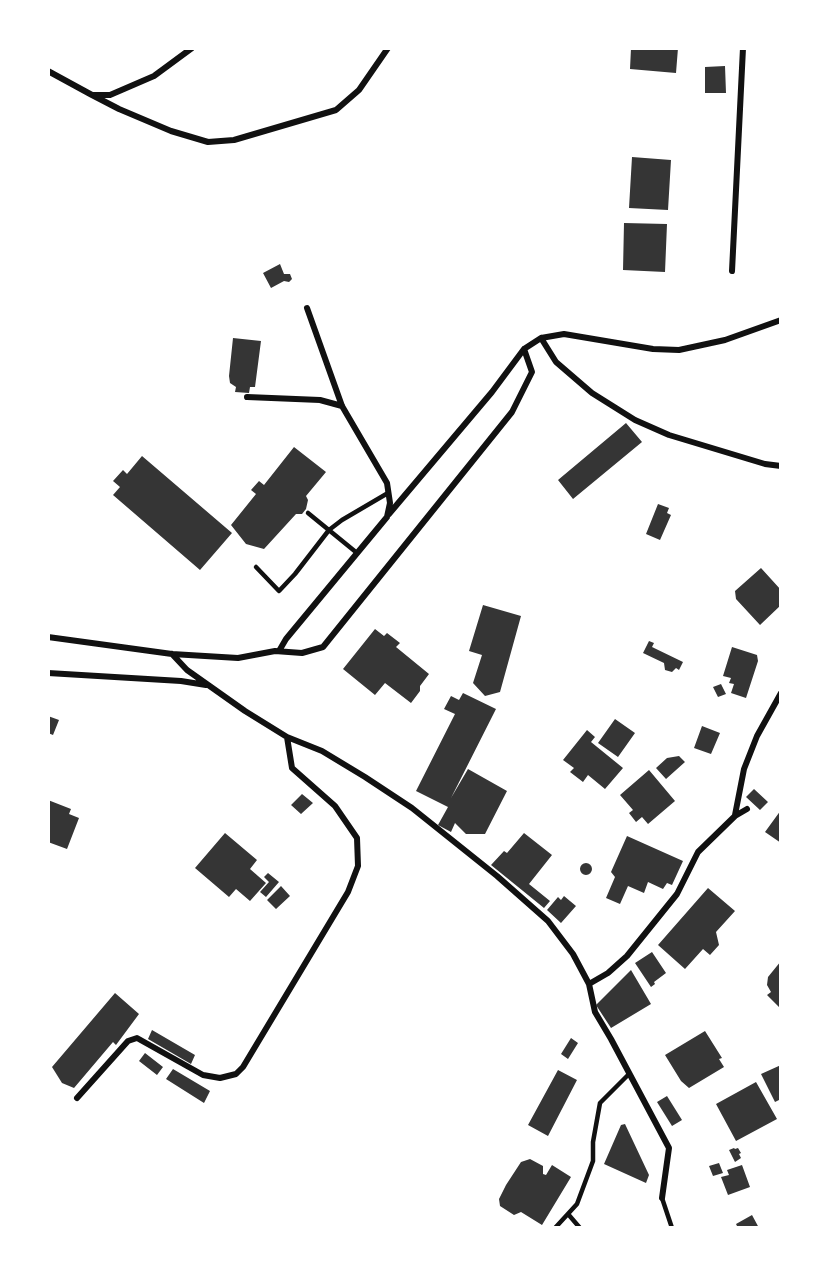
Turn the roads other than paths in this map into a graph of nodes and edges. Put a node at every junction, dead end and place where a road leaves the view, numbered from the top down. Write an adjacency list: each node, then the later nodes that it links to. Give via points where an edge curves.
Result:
1 (192, 48): 5 (street, via 154,76 126,90)
2 (388, 48): 5 (street, via 359,90 336,110 234,141 208,142 171,131)
3 (743, 48): 6 (street)
4 (48, 71): 5 (street)
5 (92, 95)
6 (732, 271)
7 (307, 308): 12 (street)
8 (781, 320): 9 (street, via 725,340 679,350 564,334)
9 (541, 338): 10 (street); 13 (street, via 556,362 592,393 634,420 669,435)
10 (524, 349): 16 (street); 21 (street, via 532,372 513,412 323,647 302,653)
11 (247, 397): 12 (street, via 320,400)
12 (342, 406): 14 (street, via 387,483)
13 (781, 466)
14 (388, 493): 16 (street); 17 (lane)
15 (308, 513): 17 (lane)
16 (387, 517): 18 (street)
17 (329, 530): 18 (lane); 19 (lane, via 279,591)
18 (357, 553): 21 (street)
19 (256, 567)
20 (48, 637): 22 (street)
21 (277, 651): 22 (street, via 238,658)
22 (172, 654): 24 (street)
23 (48, 673): 24 (street)
24 (208, 685): 26 (street)
25 (781, 693): 28 (street, via 752,747)
26 (287, 737): 29 (street, via 322,751 375,783 497,876 548,921); 31 (street, via 292,768 335,806 357,838 357,866 348,892 236,1074 220,1078 203,1075 137,1038 128,1041)
27 (747, 809): 28 (street)
28 (735, 816): 29 (street, via 698,852 676,894 627,956)
29 (589, 984): 30 (street, via 595,1012)
30 (629, 1074): 32 (street, via 669,1148); 33 (lane, via 600,1103 593,1161 577,1204)
31 (77, 1098)
32 (662, 1198): 36 (lane)
33 (568, 1214): 34 (lane); 35 (lane)
34 (555, 1228)
35 (580, 1228)
36 (672, 1228)

